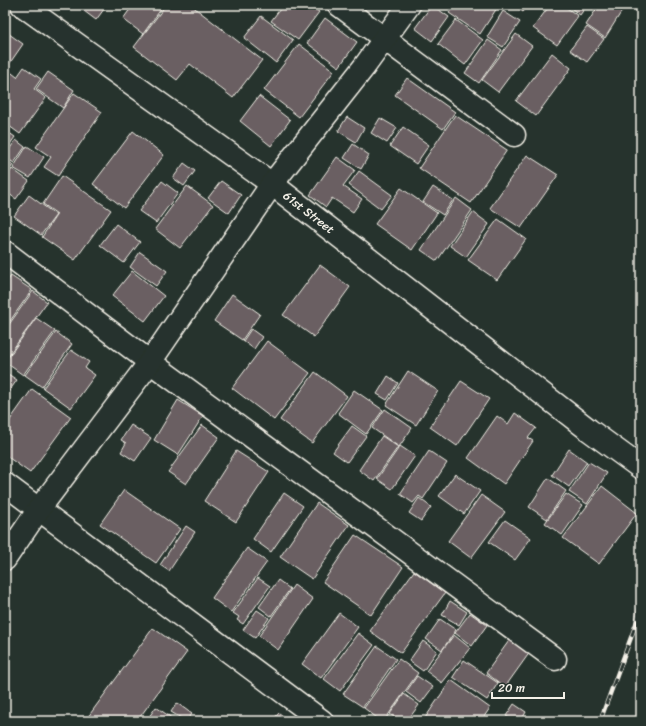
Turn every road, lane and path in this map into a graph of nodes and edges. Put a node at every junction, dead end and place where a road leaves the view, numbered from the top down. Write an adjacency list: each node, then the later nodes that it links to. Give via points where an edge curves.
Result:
1 (22, 5): 6 (street, 61st Street)
2 (339, 5): 4 (street)
3 (409, 5): 4 (street)
4 (385, 39): 5 (street); 6 (street)
5 (514, 135)
6 (272, 184): 8 (street); 9 (street, 61st Street)
7 (5, 252): 8 (street)
8 (150, 362): 11 (street); 13 (street)
9 (641, 468)
10 (5, 484): 11 (street)
11 (39, 509): 12 (street); 14 (street)
12 (5, 559)
13 (555, 660)
14 (322, 721)

